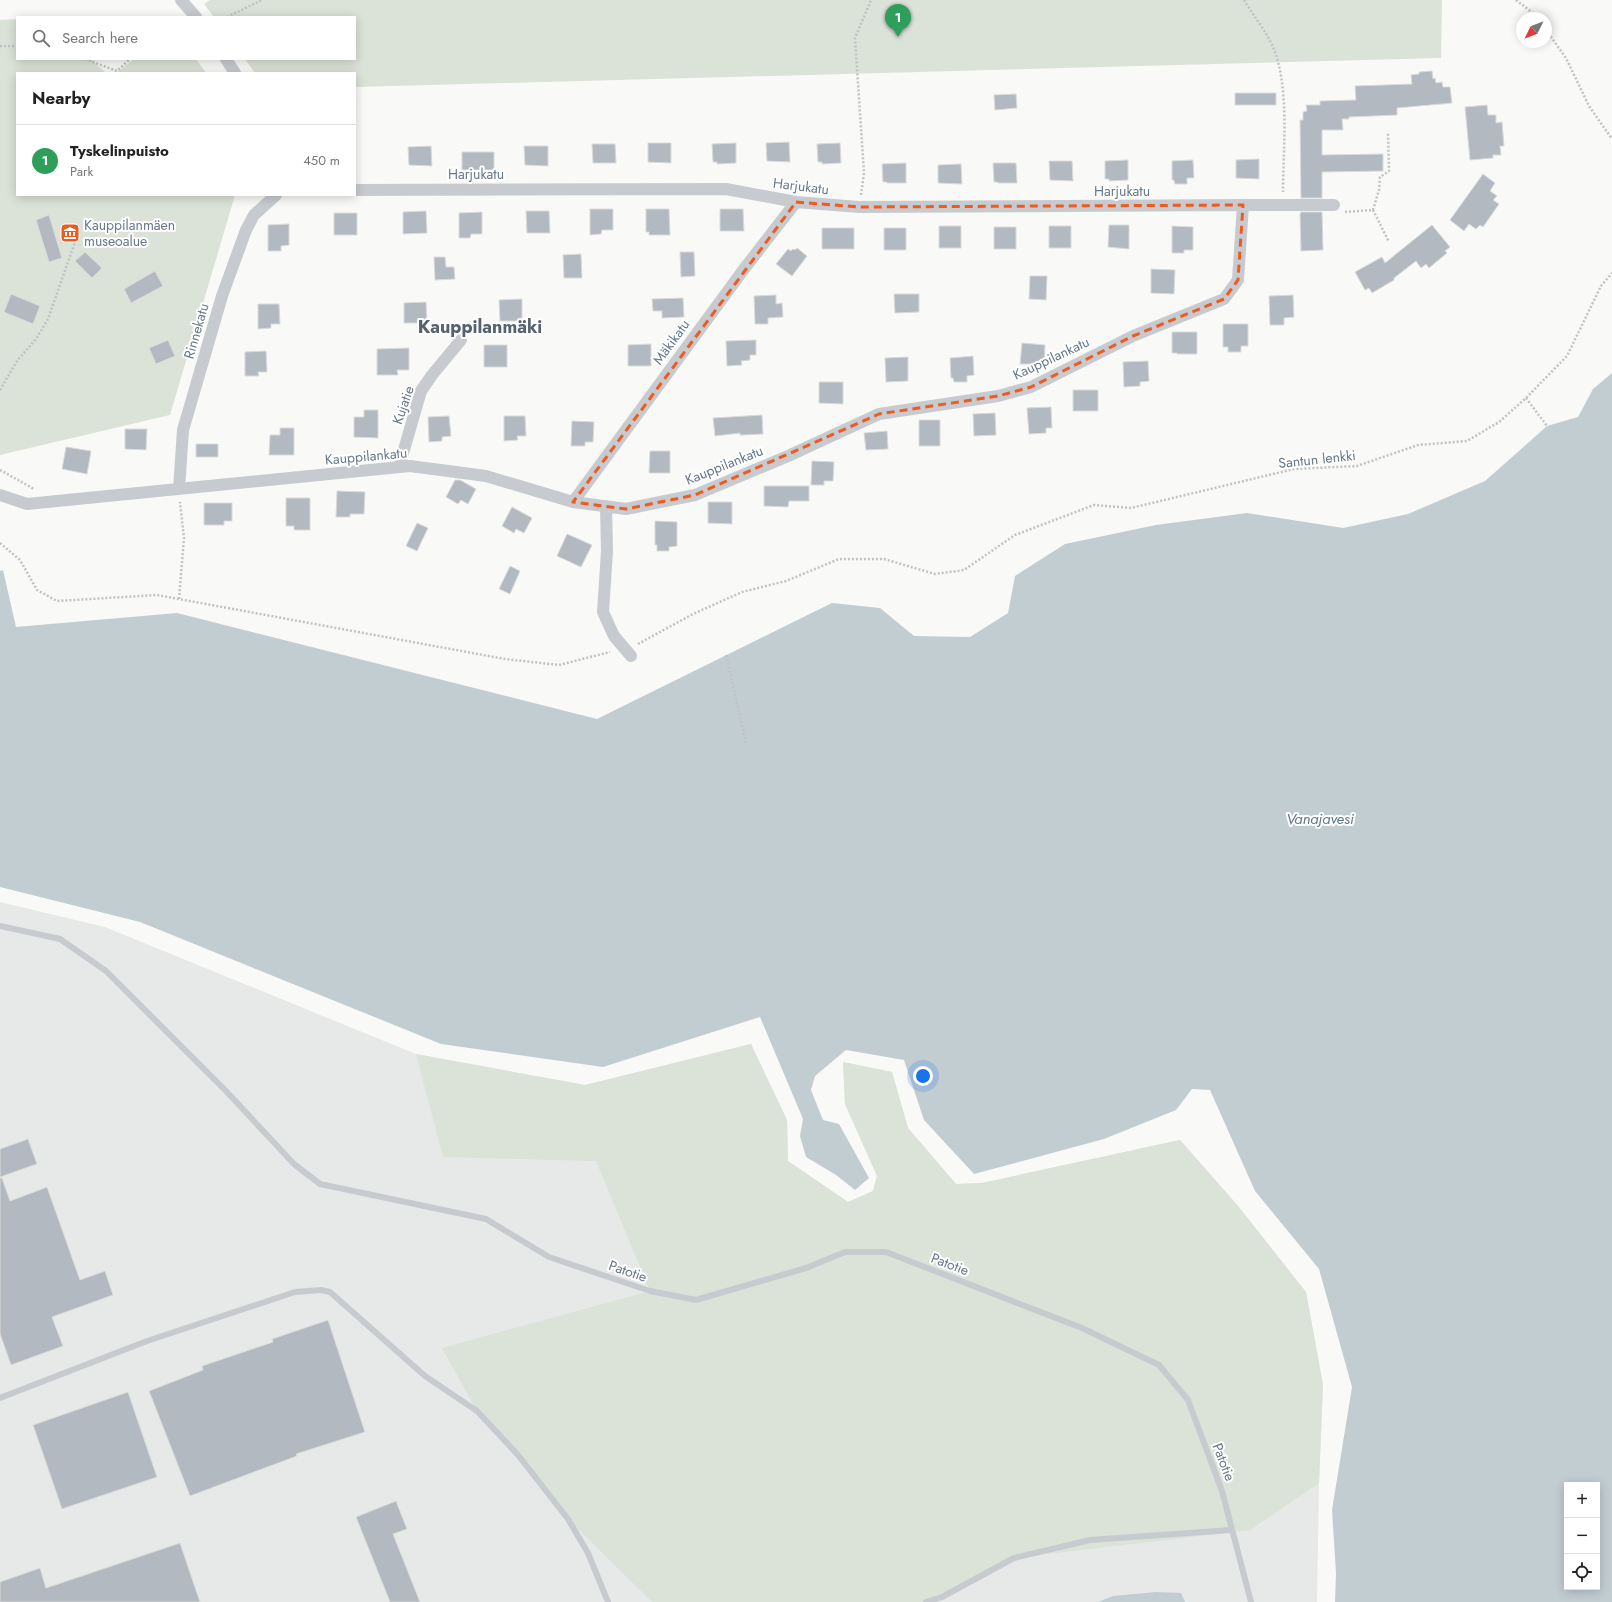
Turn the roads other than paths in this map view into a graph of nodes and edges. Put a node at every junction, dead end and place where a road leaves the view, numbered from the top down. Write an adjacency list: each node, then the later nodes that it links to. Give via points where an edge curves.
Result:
1 (181, 0): 2 (street)
2 (195, 16)
3 (227, 60): 4 (street)
4 (234, 72)
5 (356, 190): 7 (street, Harjukatu, via 726,189)
6 (275, 196): 12 (street, Rinnekatu, via 254,215 246,230 222,296 183,430)
7 (796, 202): 8 (street, Harjukatu, via 859,207); 14 (street, Mäkikatu)
8 (1243, 205): 9 (street); 15 (street, Kauppilankatu, via 1238,280 1224,299 1133,336 1031,387 998,396 879,414 695,495 626,509)
9 (1338, 209)
10 (461, 340): 11 (street, Kujatie, via 421,391)
11 (399, 467): 12 (street, Kauppilankatu); 14 (street, Kauppilankatu, via 410,466 486,476)
12 (179, 488): 13 (street, Kauppilankatu, via 27,504)
13 (0, 495)
14 (574, 502): 15 (street, Kauppilankatu)
15 (606, 506): 16 (street, via 607,551 603,612 614,636)
16 (628, 652)
17 (0, 926): 19 (lane, Patotie, via 60,938 106,971 226,1091 294,1164 320,1184 486,1219 548,1257 650,1291 696,1300 806,1268 845,1252 886,1252 1082,1328 1159,1365 1188,1400 1222,1491)
18 (0, 1398): 20 (lane, via 147,1341 295,1292 330,1292 425,1376 477,1412 518,1455 568,1519 588,1553)
19 (1231, 1530): 21 (lane, via 1090,1540 1014,1558 942,1597); 22 (lane, Patotie)
20 (608, 1602)
21 (926, 1602)
22 (1251, 1602)

